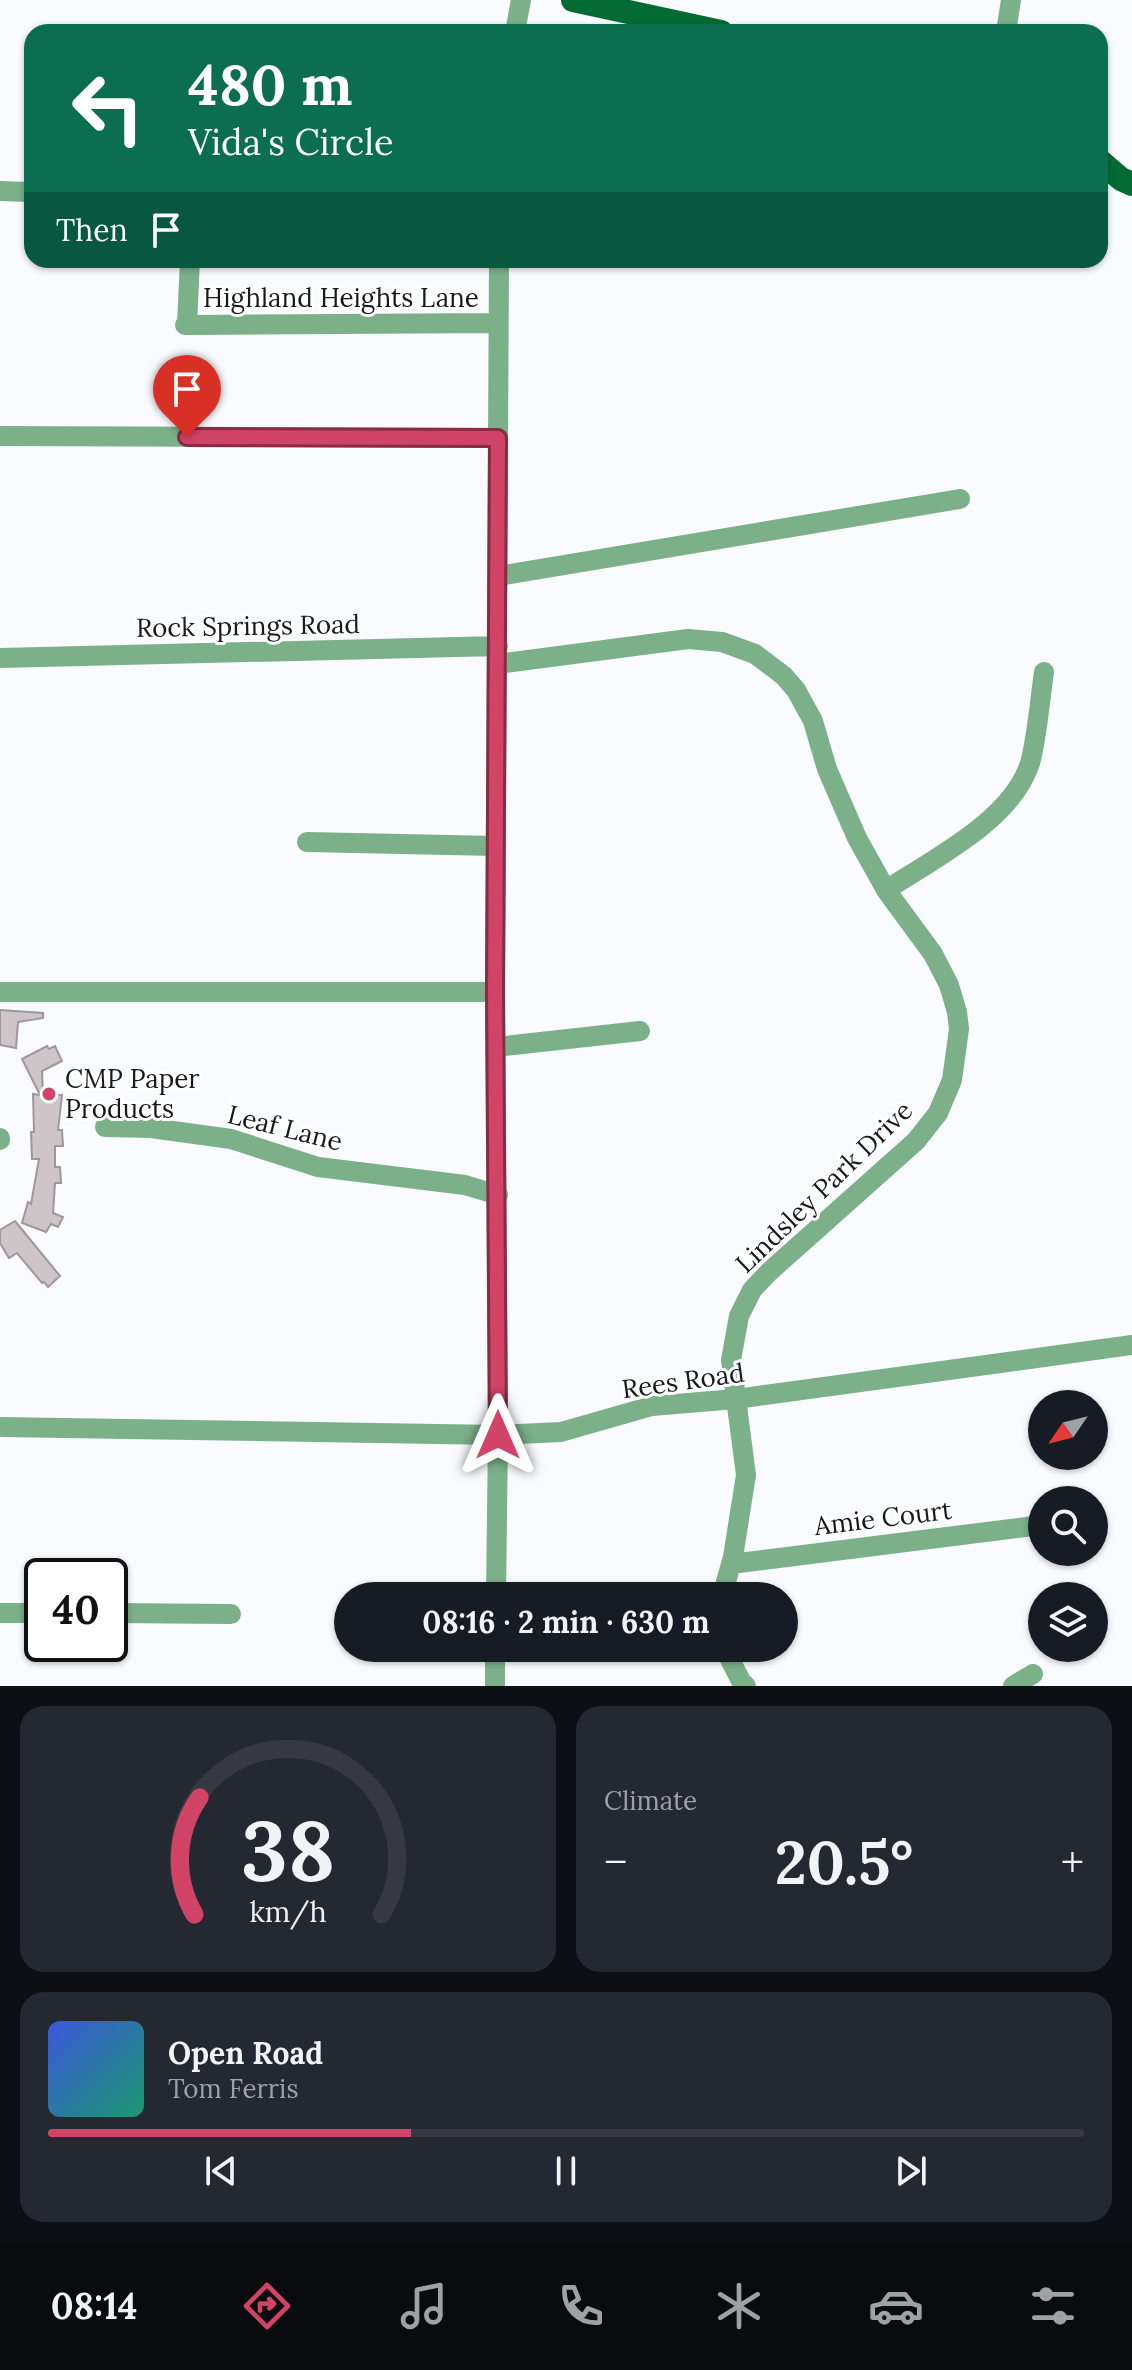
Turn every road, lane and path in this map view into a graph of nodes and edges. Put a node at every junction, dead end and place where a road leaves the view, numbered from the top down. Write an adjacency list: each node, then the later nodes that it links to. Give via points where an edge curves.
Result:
1 (521, 0): 4 (street)
2 (573, 0): 5 (main road)
3 (1011, 0): 6 (street)
4 (516, 24)
5 (684, 24)
6 (1007, 24)
7 (1108, 168): 8 (main road)
8 (1132, 184)
9 (0, 191): 10 (street)
10 (24, 192)
11 (190, 268): 13 (street, Highland Heights Lane, via 186,325)
12 (499, 268): 13 (street)
13 (498, 323): 15 (street)
14 (0, 436): 15 (street)
15 (498, 438): 17 (street)
16 (960, 499): 17 (street)
17 (498, 576): 18 (street)
18 (498, 655): 19 (street, Rock Springs Road); 22 (street); 23 (street, Lindsley Park Drive, via 688,639 722,642 755,654 796,690 857,838)
19 (0, 658)
20 (1044, 672): 23 (street, via 1030,762 1015,794 988,822)
21 (307, 842): 22 (street)
22 (496, 846): 25 (street)
23 (886, 890): 31 (street, Lindsley Park Drive, via 949,985 959,1029 952,1080 938,1113 916,1141 752,1290 739,1316 731,1360)
24 (0, 992): 25 (street)
25 (495, 992): 27 (street)
26 (640, 1031): 27 (street)
27 (496, 1047): 29 (street)
28 (105, 1127): 29 (street, Leaf Lane, via 231,1139 318,1167 465,1185)
29 (498, 1195): 33 (street)
30 (1132, 1345): 31 (street, Rees Road)
31 (736, 1399): 33 (street, Rees Road, via 652,1406 561,1432); 35 (street, Lindsley Park Drive, via 746,1475)
32 (0, 1427): 33 (street, Rees Road)
33 (498, 1435): 36 (street)
34 (1028, 1527): 35 (street, Amie Court)
35 (731, 1564): 37 (street, Lindsley Park Drive)
36 (496, 1582)
37 (726, 1582)
38 (0, 1613): 39 (street)
39 (24, 1613)
40 (128, 1613): 41 (street)
41 (231, 1614)
42 (495, 1662): 45 (street)
43 (731, 1662): 46 (street)
44 (1033, 1674): 47 (street)
45 (495, 1686)
46 (746, 1686)
47 (1013, 1686)

